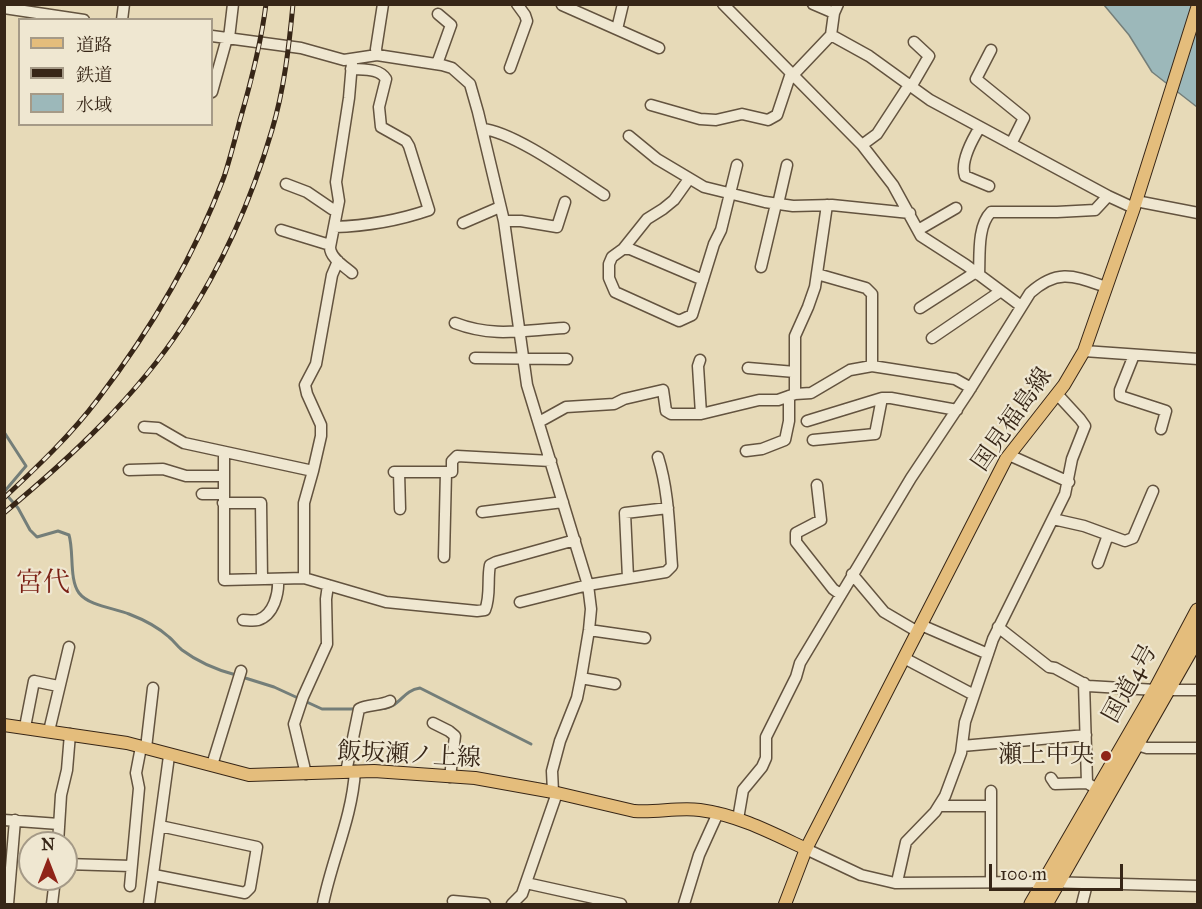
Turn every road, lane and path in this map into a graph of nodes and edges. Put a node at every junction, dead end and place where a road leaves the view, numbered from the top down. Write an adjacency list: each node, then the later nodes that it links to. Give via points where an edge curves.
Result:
1 (60, 4): 13 (street)
2 (233, 4): 18 (street)
3 (383, 4): 22 (street)
4 (517, 4): 25 (street, via 526,21)
5 (622, 4): 15 (street)
6 (813, 4): 10 (street)
7 (562, 5): 15 (street)
8 (1197, 5): 45 (main road, 国見福島線)
9 (728, 6): 26 (street)
10 (836, 9): 16 (street)
11 (6, 11): 13 (street)
12 (438, 14): 23 (street, via 451,24)
13 (58, 16): 14 (street)
14 (71, 18)
15 (617, 29): 20 (street)
16 (831, 35): 26 (street); 27 (street)
17 (213, 36): 18 (street)
18 (228, 38): 24 (street, via 302,48); 28 (street)
19 (914, 42): 27 (street, via 929,56)
20 (659, 48)
21 (991, 50): 33 (street, via 976,79 1024,118)
22 (377, 56): 23 (street); 24 (street)
23 (437, 64): 31 (street, via 452,68 470,84)
24 (352, 65): 49 (street, via 337,173); 54 (street, via 383,74 386,79 380,107 381,127 409,146 429,210 382,224)
25 (510, 68)
26 (792, 74): 29 (street, via 777,115 768,120 742,114 700,119); 34 (street)
27 (910, 86): 30 (street); 34 (street, via 877,134)
28 (213, 90)
29 (651, 105)
30 (980, 127): 33 (street); 39 (street, via 962,169 965,176)
31 (482, 129): 41 (street, via 518,141); 47 (street)
32 (629, 136): 37 (street)
33 (1011, 144): 42 (street)
34 (862, 145): 50 (street)
35 (737, 165): 40 (street)
36 (787, 165): 44 (street)
37 (689, 179): 40 (street, via 704,188); 58 (street, via 674,200 647,219)
38 (286, 184): 49 (street)
39 (989, 186)
40 (730, 193): 44 (street); 64 (street)
41 (604, 195)
42 (1108, 196): 45 (street); 63 (street, via 1095,210 991,212 982,234)
43 (566, 202): 52 (street, via 557,227)
44 (777, 204): 46 (street); 60 (street)
45 (1135, 204): 51 (street); 65 (main road, 国見福島線)
46 (827, 205): 50 (street); 62 (street)
47 (500, 207): 52 (street); 53 (street)
48 (956, 208): 56 (street)
49 (337, 209): 54 (street)
50 (910, 213): 56 (street)
51 (1197, 213)
52 (504, 221): 71 (street)
53 (463, 224)
54 (334, 227): 57 (street)
55 (281, 230): 57 (street)
56 (918, 230): 63 (street, via 921,236)
57 (330, 245): 59 (street, via 330,252)
58 (623, 249): 64 (street); 64 (street, via 609,264 615,292 679,321 692,315)
59 (338, 261): 61 (street); 100 (street, via 316,364 305,385 321,425)
60 (761, 267)
61 (352, 273)
62 (817, 274): 80 (street, via 867,288 872,294); 82 (street, via 795,336)
63 (977, 274): 66 (street); 68 (street)
64 (703, 280)
65 (1106, 287): 67 (street, via 1068,275 1052,278 1041,283); 73 (main road, 国見福島線)
66 (1001, 291): 67 (street); 72 (street)
67 (1021, 306): 83 (street)
68 (920, 308)
69 (454, 323): 71 (street, via 473,330)
70 (564, 328): 71 (street)
71 (520, 333): 76 (street)
72 (932, 338)
73 (1084, 351): 74 (street); 84 (main road, 国見福島線)
74 (1134, 354): 78 (street); 92 (street, via 1120,396 1166,411)
75 (475, 358): 76 (street)
76 (523, 359): 77 (street); 90 (street)
77 (567, 359)
78 (1197, 359)
79 (700, 360): 88 (street)
80 (872, 366): 83 (street, via 955,379); 85 (street, via 850,370 811,393)
81 (748, 368): 82 (street)
82 (795, 372): 85 (street)
83 (971, 388): 87 (street)
84 (1057, 394): 96 (main road, 国見福島線); 103 (street, via 1085,426 1072,459)
85 (792, 395): 88 (street); 94 (street, via 785,440)
86 (882, 398): 87 (street); 89 (street); 93 (street, via 875,434)
87 (957, 410): 117 (street)
88 (701, 414): 90 (street, via 666,411 663,390 614,404 566,407)
89 (807, 421)
90 (539, 422): 98 (street)
91 (144, 427): 95 (street, via 158,428 179,441)
92 (1161, 429)
93 (813, 440)
94 (746, 451)
95 (224, 452): 100 (street); 102 (street)
96 (1009, 455): 103 (street); 129 (main road, 国見福島線)
97 (658, 457): 109 (street)
98 (551, 461): 101 (street, via 458,456 452,461 452,472); 108 (street)
99 (129, 470): 102 (street, via 163,469 186,476)
100 (313, 471): 118 (street, via 304,503)
101 (446, 472): 110 (street, via 397,472); 115 (street)
102 (223, 476): 107 (street)
103 (1069, 482): 112 (street)
104 (818, 485): 124 (street, via 821,520 796,533 796,542)
105 (1153, 491): 113 (street, via 1133,538 1125,541)
106 (202, 494): 107 (street)
107 (223, 498): 119 (street, via 261,503); 119 (street, via 224,580)
108 (563, 502): 111 (street); 114 (street)
109 (668, 508): 121 (street, via 672,566 666,572); 121 (street, via 625,513)
110 (400, 509)
111 (482, 512)
112 (1053, 519): 113 (street); 128 (street)
113 (1108, 535): 116 (street)
114 (574, 540): 122 (street, via 490,565 485,610 386,602); 123 (street)
115 (444, 557)
116 (1098, 562)
117 (852, 574): 124 (street); 129 (street, via 884,612)
118 (304, 578): 120 (street); 122 (street)
119 (262, 579): 120 (street)
120 (278, 579): 127 (street, via 276,601 268,612 259,620)
121 (628, 579): 123 (street)
122 (328, 585): 159 (street, via 327,644 294,724)
123 (588, 585): 125 (street); 130 (street)
124 (840, 594): 168 (street, via 800,663 766,737 766,758 744,790)
125 (520, 602)
126 (1197, 610): 142 (highway, 国道4号)
127 (243, 620)
128 (998, 627): 134 (street); 138 (street, via 1049,667)
129 (919, 628): 134 (street); 135 (main road, 国見福島線)
130 (589, 630): 132 (street); 137 (street)
131 (1197, 636): 142 (highway, 国道4号)
132 (645, 639)
133 (69, 647): 140 (street)
134 (988, 654): 144 (street)
135 (904, 658): 144 (street); 173 (main road, 国見福島線)
136 (241, 671): 157 (street)
137 (581, 678): 139 (street); 164 (street, via 552,771)
138 (1084, 683): 142 (street); 151 (street)
139 (615, 684)
140 (58, 686): 148 (street, via 34,681); 149 (street)
141 (153, 688): 154 (street)
142 (1162, 690): 143 (street); 152 (highway, 国道4号); 162 (highway, 国道4号)
143 (1197, 690)
144 (974, 695): 153 (street)
145 (390, 701): 158 (street, via 359,709)
146 (433, 723): 160 (street, via 455,736)
147 (4, 725): 148 (main road, 飯坂瀬ノ上線)
148 (25, 727): 149 (main road, 飯坂瀬ノ上線)
149 (49, 731): 150 (main road, 飯坂瀬ノ上線)
150 (70, 734): 154 (main road, 飯坂瀬ノ上線); 170 (street)
151 (1086, 735): 153 (street); 162 (street)
152 (1137, 745): 155 (street); 181 (highway, 国道4号)
153 (962, 746): 165 (street)
154 (144, 747): 156 (main road, 飯坂瀬ノ上線); 176 (street, via 136,773 139,788)
155 (1197, 748)
156 (169, 756): 157 (main road, 飯坂瀬ノ上線); 171 (street)
157 (212, 765): 159 (main road, 飯坂瀬ノ上線, via 249,776)
158 (351, 772): 159 (main road, 飯坂瀬ノ上線); 160 (main road, 飯坂瀬ノ上線); 189 (street, via 354,791 349,815)
159 (306, 774)
160 (450, 777): 164 (main road, 飯坂瀬ノ上線)
161 (1051, 778): 162 (street, via 1055,784)
162 (1092, 786): 181 (highway, 国道4号)
163 (991, 790): 166 (street)
164 (555, 793): 167 (main road, 飯坂瀬ノ上線, via 634,811 685,809); 179 (street)
165 (939, 806): 166 (street); 178 (street, via 906,842)
166 (991, 806): 180 (street)
167 (718, 813): 168 (main road, 飯坂瀬ノ上線); 193 (street, via 699,855)
168 (738, 819): 173 (main road, 飯坂瀬ノ上線)
169 (10, 820): 170 (street); 175 (street)
170 (59, 824): 172 (street)
171 (160, 826): 177 (street); 177 (street, via 257,847 250,888 245,893)
172 (59, 831)
173 (806, 849): 178 (street, via 861,874); 194 (main road, 国見福島線)
174 (78, 864): 176 (street)
175 (8, 866): 187 (street)
176 (131, 866): 183 (street)
177 (154, 875): 188 (street)
178 (897, 882): 180 (street)
179 (526, 883): 185 (street); 192 (street)
180 (991, 883): 181 (street)
181 (1051, 883): 182 (street); 195 (highway, 国道4号); 196 (highway, 国道4号)
182 (1087, 884): 184 (street); 197 (street)
183 (130, 886)
184 (1197, 886)
185 (523, 899): 191 (street)
186 (453, 901): 190 (street)
187 (8, 904)
188 (149, 904)
189 (323, 904)
190 (485, 904)
191 (512, 904)
192 (621, 904)
193 (684, 904)
194 (785, 904)
195 (1032, 904)
196 (1045, 904)
197 (1082, 904)

